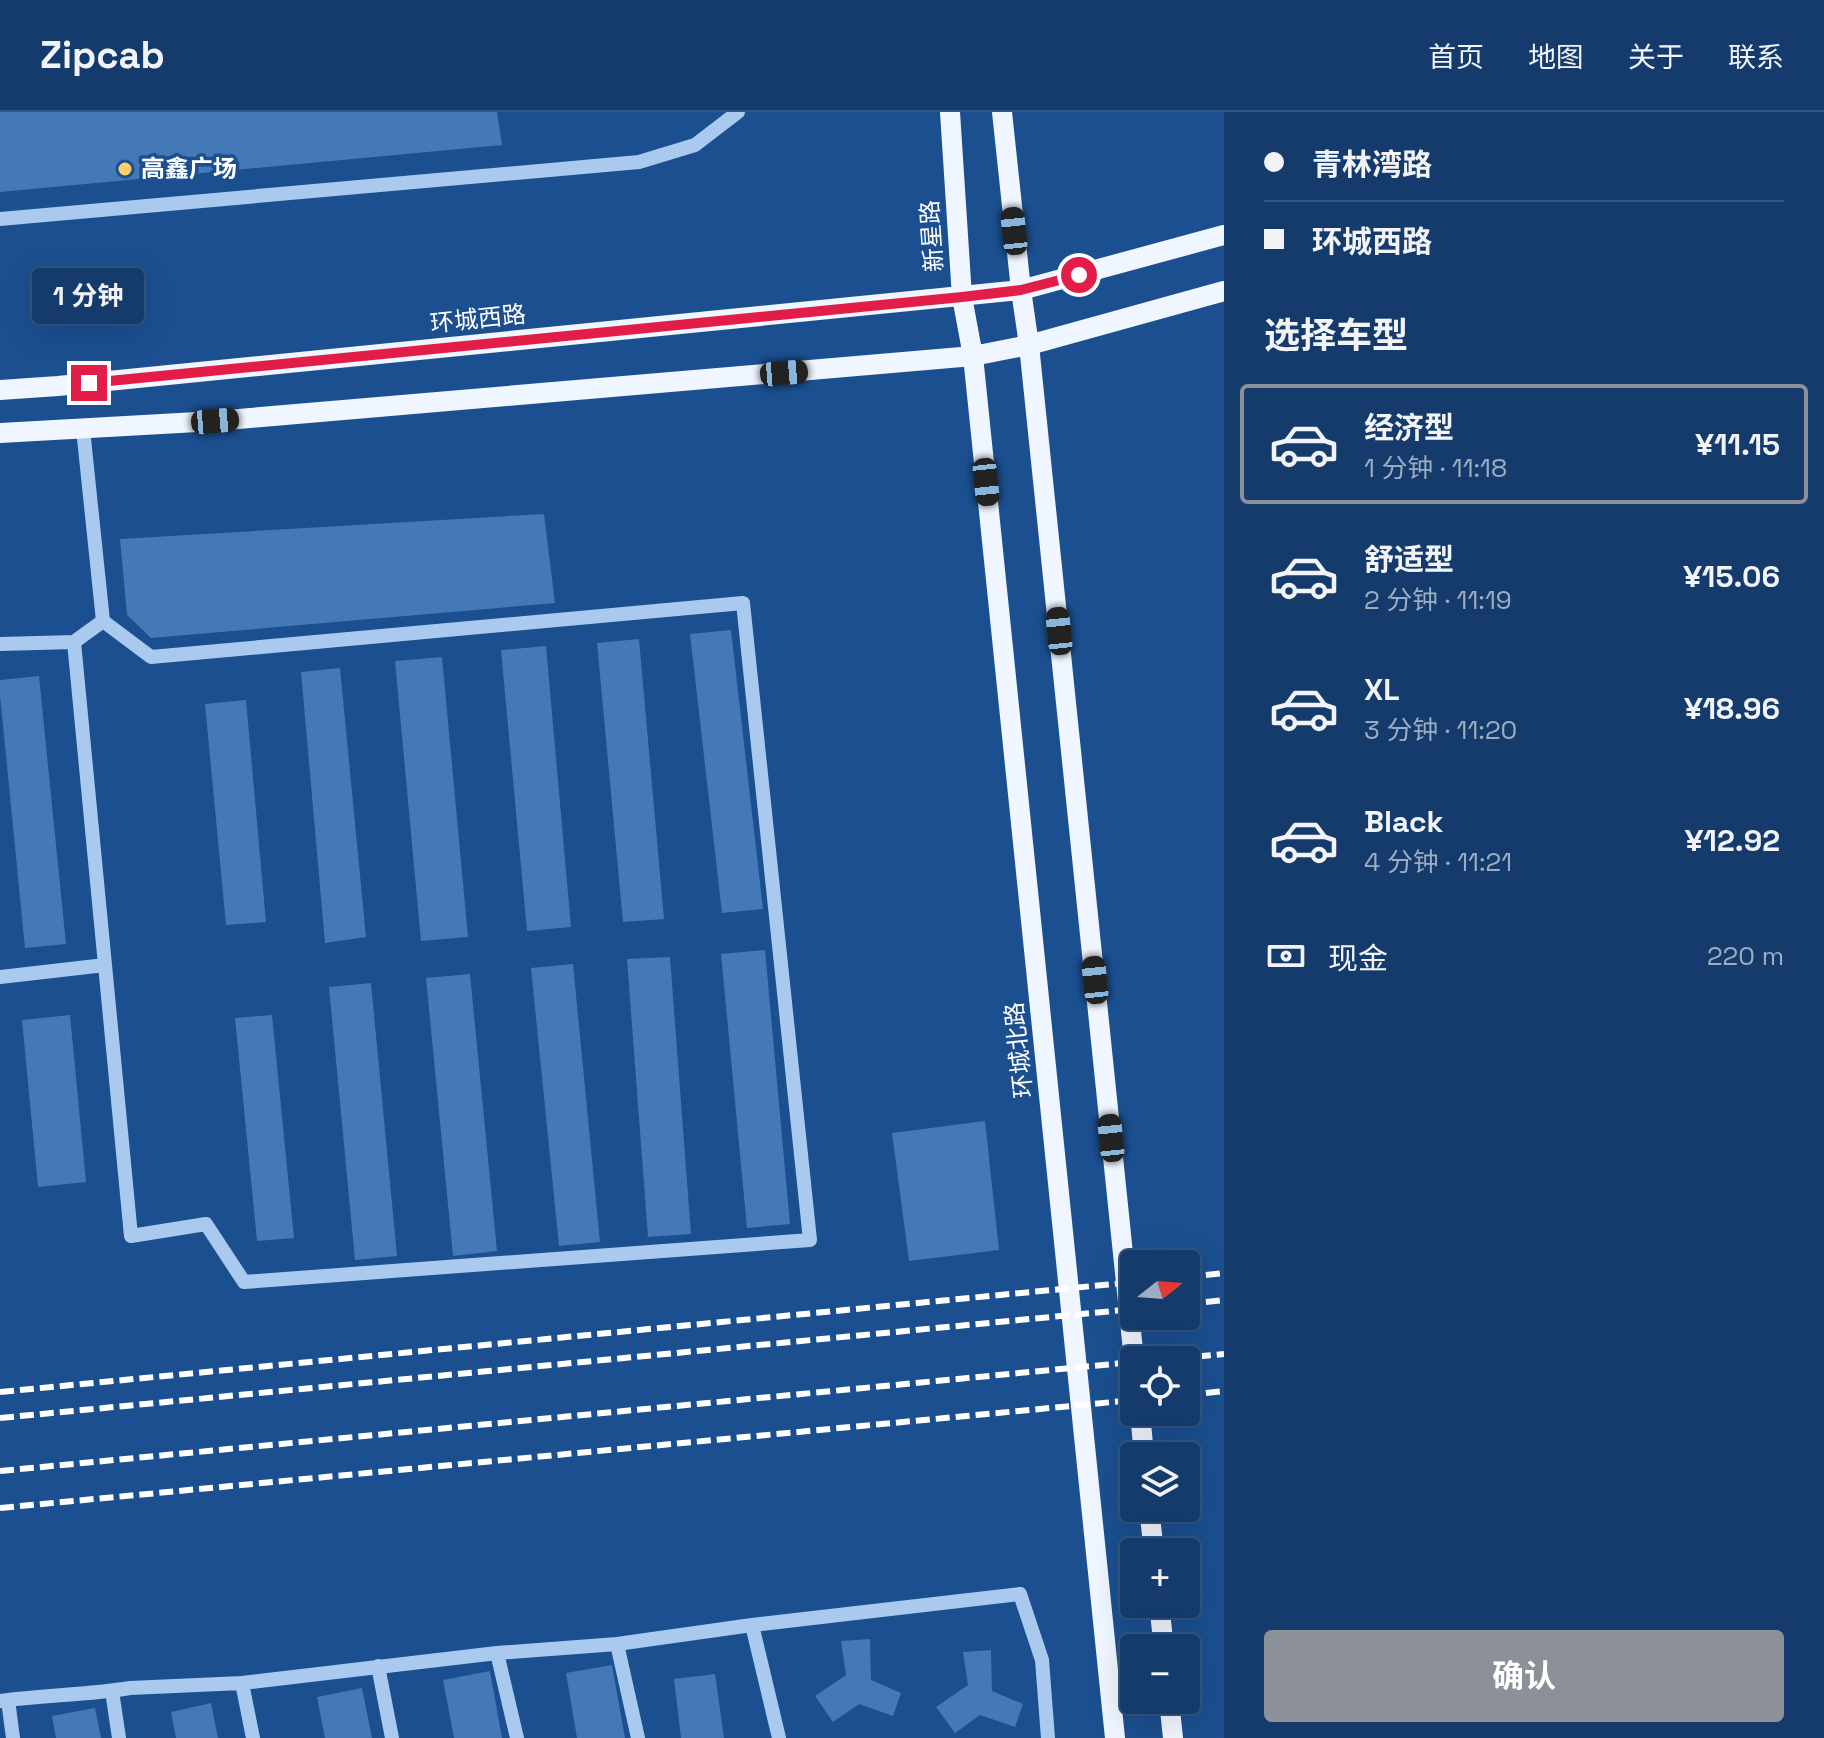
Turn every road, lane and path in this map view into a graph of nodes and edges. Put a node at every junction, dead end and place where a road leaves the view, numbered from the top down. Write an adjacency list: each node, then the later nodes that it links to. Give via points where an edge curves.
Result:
1 (738, 112): 4 (lane, via 695,145 639,162)
2 (950, 112): 8 (main road, 新星路)
3 (1002, 112): 6 (main road)
4 (0, 219)
5 (1224, 235): 6 (main road, 环城西路)
6 (1021, 290): 8 (main road, 环城西路); 9 (main road)
7 (1224, 291): 9 (main road)
8 (962, 297): 10 (main road, 新星路); 11 (main road, 环城西路)
9 (1029, 345): 10 (main road); 19 (main road)
10 (973, 356): 12 (main road); 36 (main road, 环城北路)
11 (0, 390)
12 (83, 429): 13 (main road); 14 (lane)
13 (0, 433)
14 (103, 621): 15 (lane); 17 (lane, via 151,657 743,603 810,1240 244,1282 206,1224 131,1236)
15 (74, 642): 16 (lane); 17 (lane)
16 (0, 644)
17 (105, 965): 18 (lane)
18 (0, 977)
19 (1133, 1346)
20 (752, 1625): 21 (lane); 34 (lane); 35 (lane, via 1020,1594 1042,1660)
21 (617, 1644): 22 (lane); 33 (lane)
22 (497, 1653): 23 (lane); 32 (lane)
23 (378, 1666): 24 (lane); 31 (lane)
24 (242, 1683): 25 (lane); 30 (lane)
25 (112, 1691): 26 (lane); 29 (lane)
26 (4, 1701): 28 (lane)
27 (1170, 1714): 37 (main road)
28 (13, 1738)
29 (119, 1738)
30 (253, 1738)
31 (392, 1738)
32 (517, 1738)
33 (638, 1738)
34 (779, 1738)
35 (1048, 1738)
36 (1115, 1738)
37 (1173, 1738)

